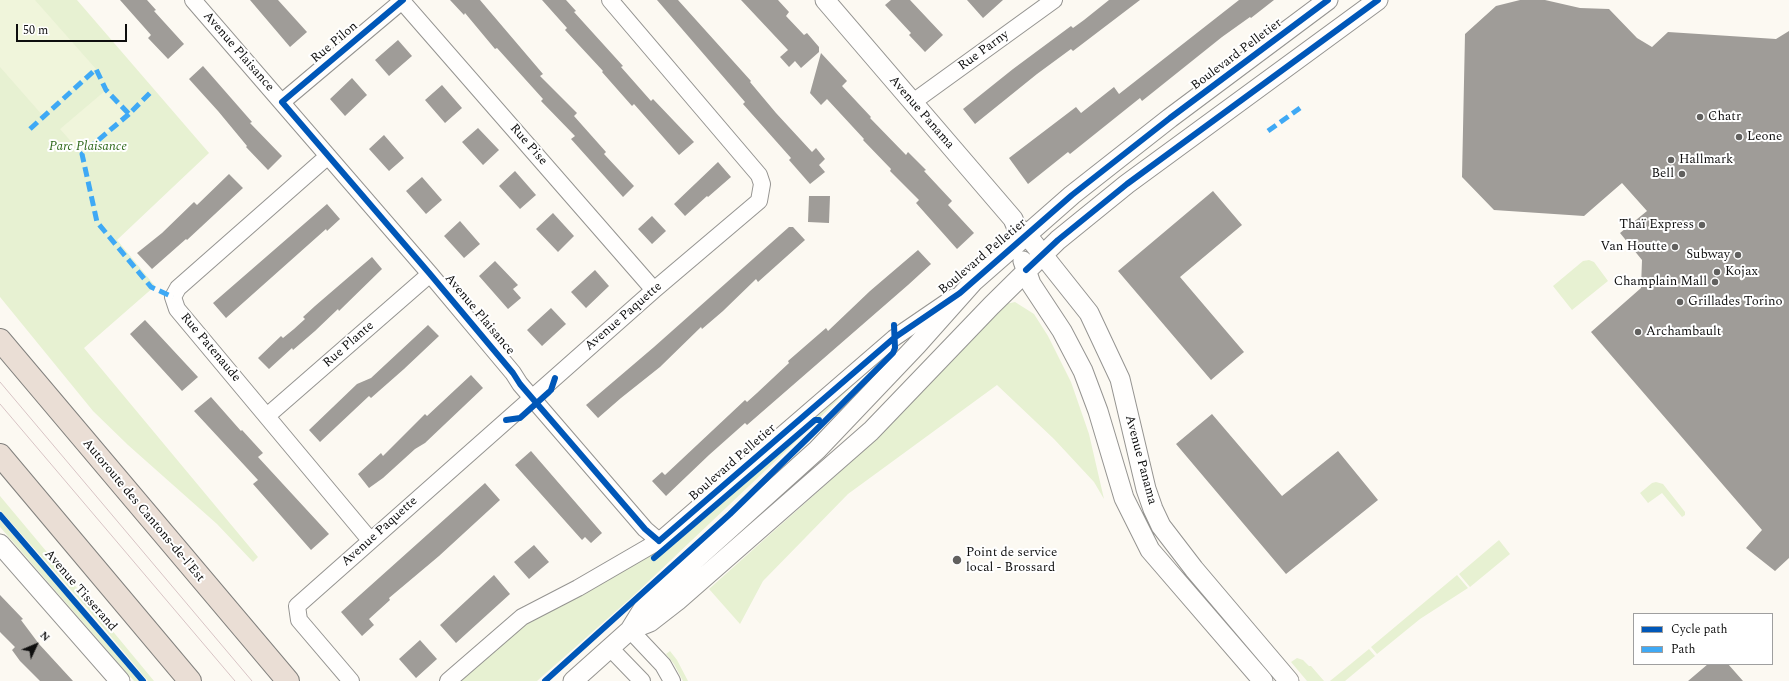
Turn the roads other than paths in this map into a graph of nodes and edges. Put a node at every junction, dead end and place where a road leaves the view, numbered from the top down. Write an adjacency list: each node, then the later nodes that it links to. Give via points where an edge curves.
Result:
1 (193, 0): 8 (street, Avenue Plaisance)
2 (402, 0): 8 (street, Rue Pilon); 16 (street, Rue Pise)
3 (610, 0): 16 (street, Avenue Paquette, via 759,175 762,184 759,201)
4 (825, 0): 9 (street, Avenue Panama)
5 (1328, 0): 11 (street, Boulevard Pelletier, via 1170,118)
6 (1378, 0): 12 (street, Boulevard Pelletier, via 1127,184)
7 (1045, 2): 9 (street, Rue Parny)
8 (282, 102): 10 (street, Avenue Plaisance)
9 (913, 102): 11 (street, Avenue Panama, via 1013,219)
10 (328, 156): 14 (street, Avenue Plaisance); 19 (street, Rue Patenaude, via 178,288 173,297 177,309)
11 (1020, 235): 12 (street, Avenue Panama); 13 (street, Avenue Panama); 15 (street, Boulevard Pelletier)
12 (1043, 254): 13 (street, Boulevard Pelletier); 35 (street, Avenue Panama, via 1089,314 1113,362 1120,379 1146,489 1162,526 1194,569)
13 (1026, 270): 24 (street, Boulevard Pelletier, via 871,431 677,601 650,622); 34 (street, Avenue Panama, via 1031,284 1062,331 1083,371 1124,498 1150,550)
14 (430, 274): 18 (street, Avenue Plaisance); 19 (street, Rue Plante)
15 (974, 281): 22 (street, Boulevard Pelletier, via 894,338); 24 (street, Boulevard Pelletier, via 817,450 646,604)
16 (654, 290): 18 (street, Avenue Paquette)
17 (0, 340): 28 (highway, Autoroute des Cantons-de-l'Est)
18 (532, 398): 21 (street, Avenue Paquette); 22 (street, Avenue Plaisance, via 645,530)
19 (267, 416): 21 (street, Rue Patenaude)
20 (0, 455): 27 (highway)
21 (370, 540): 29 (street, Avenue Paquette, via 297,606 299,620)
22 (660, 541): 30 (street, Boulevard Pelletier, via 522,617)
23 (0, 544): 26 (street)
24 (630, 630): 25 (street, Boulevard Pelletier); 33 (street, via 663,665)
25 (611, 648): 31 (street, Boulevard Pelletier); 32 (street)
26 (120, 681)
27 (190, 681)
28 (288, 681)
29 (351, 681)
30 (448, 681)
31 (573, 681)
32 (642, 681)
33 (672, 681)
34 (1263, 681)
35 (1289, 681)

